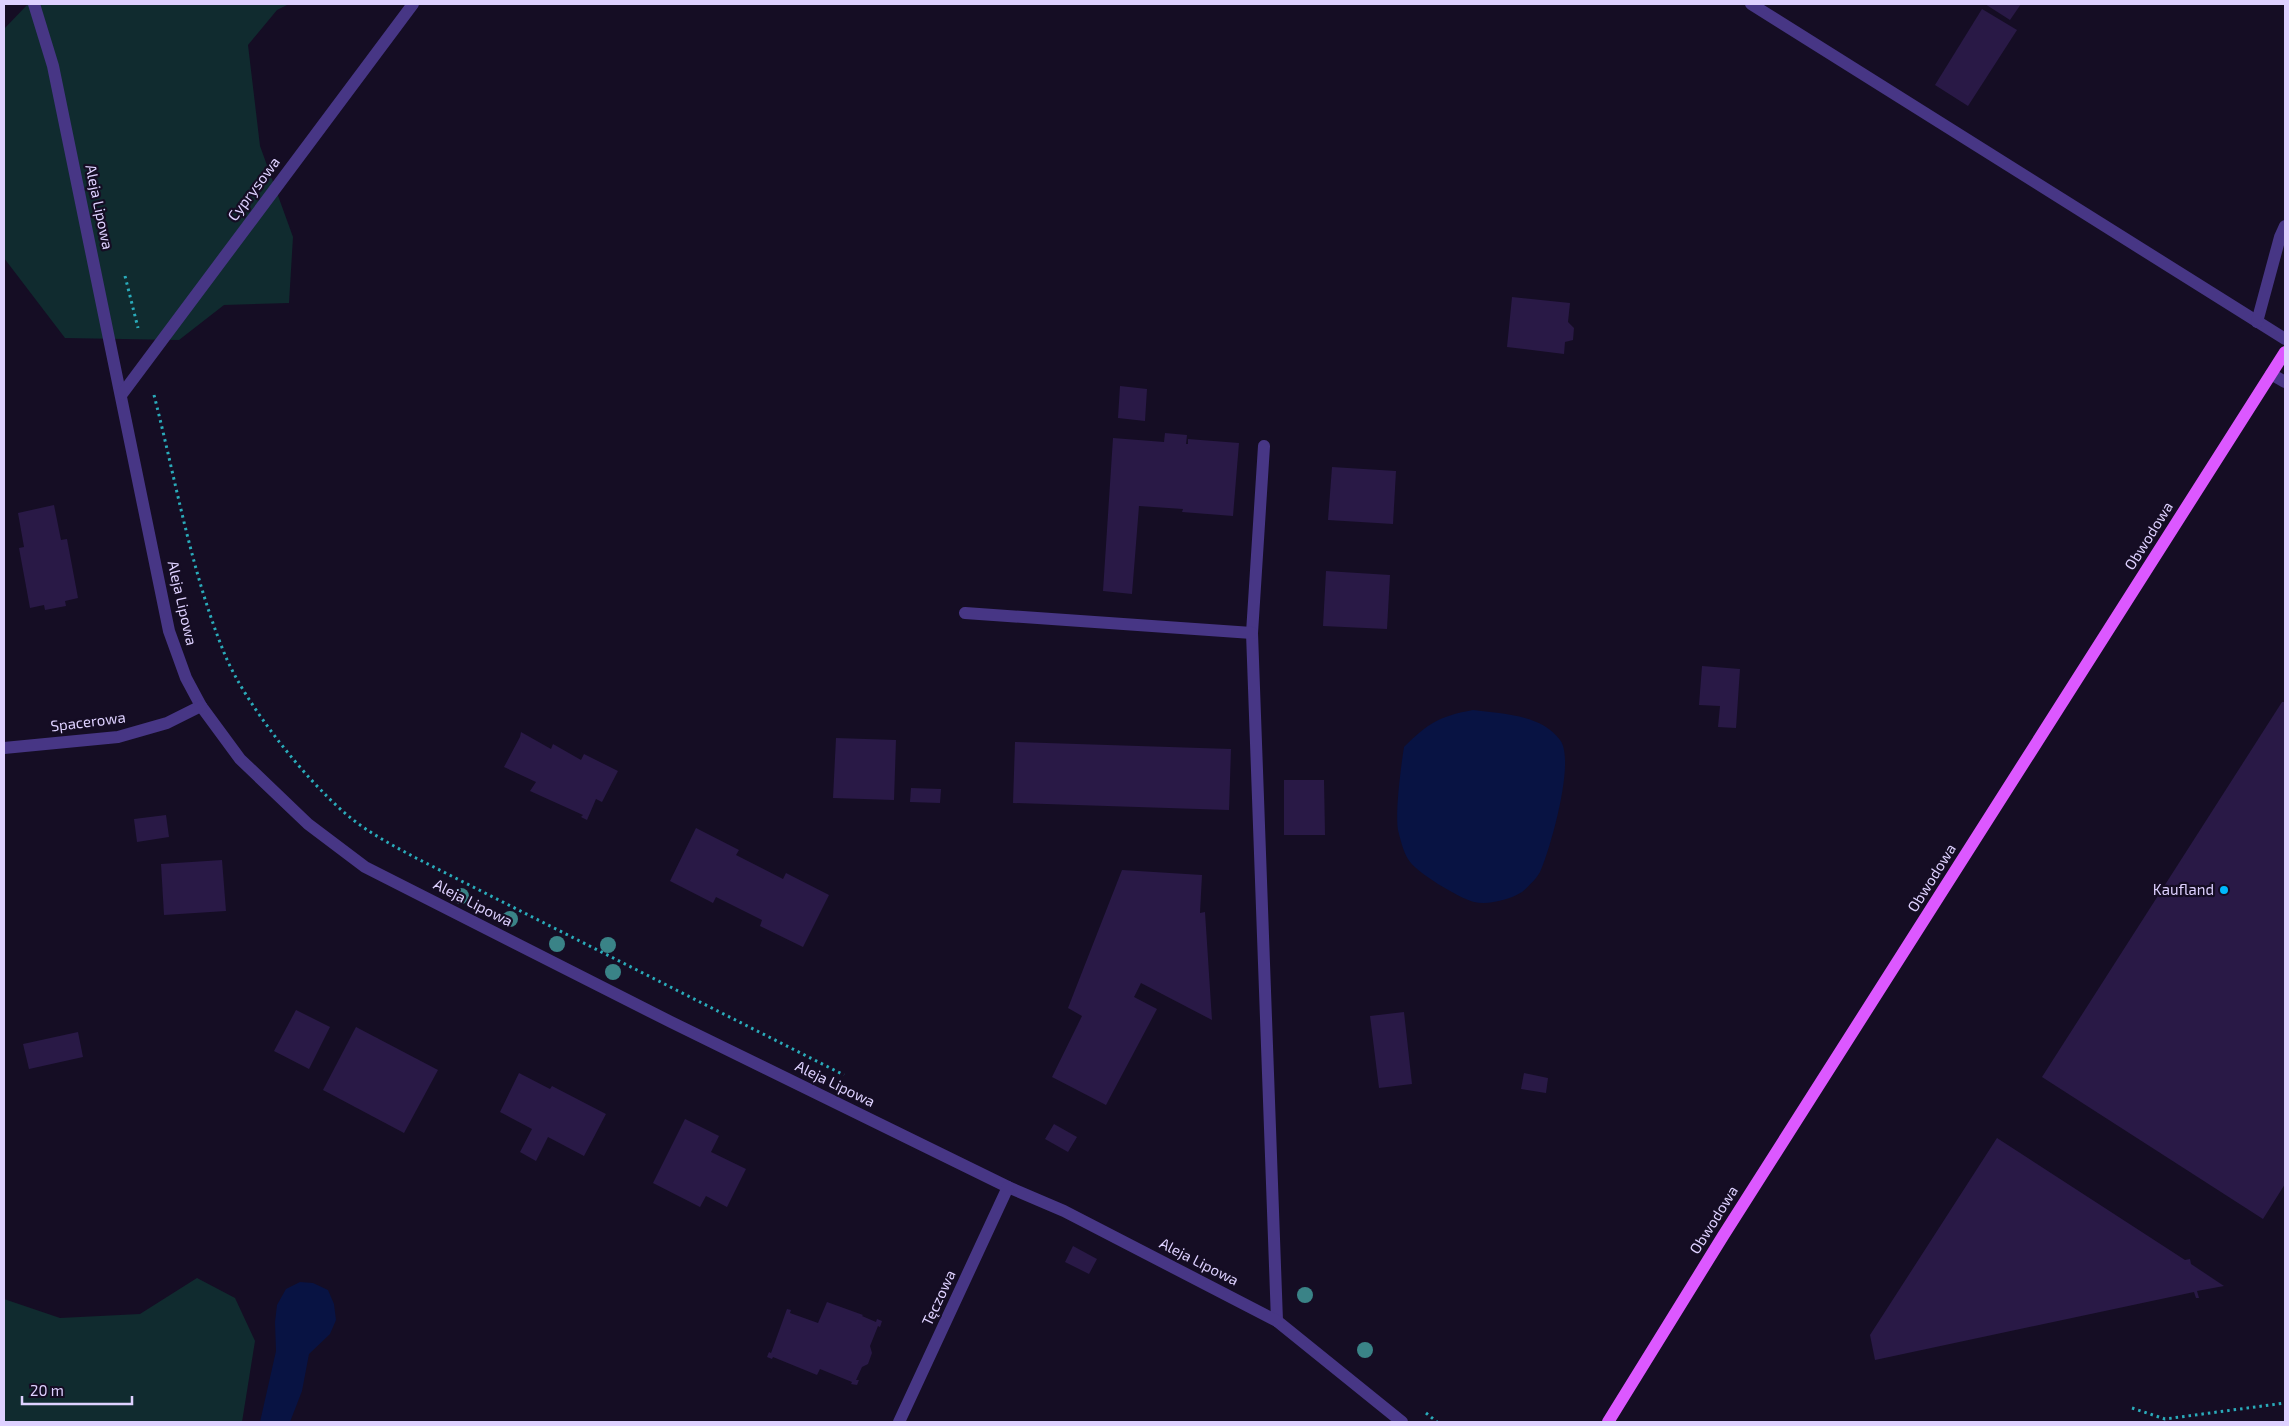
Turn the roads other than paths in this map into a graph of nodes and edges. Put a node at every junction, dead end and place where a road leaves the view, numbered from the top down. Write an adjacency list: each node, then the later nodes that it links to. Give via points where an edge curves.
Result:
1 (34, 4): 10 (street, Aleja Lipowa, via 53,66)
2 (413, 4): 10 (street, Cyprysowa)
3 (1751, 4): 5 (street)
4 (2285, 226): 5 (street)
5 (2257, 322): 6 (street)
6 (2285, 339)
7 (2285, 352): 8 (main road, Obwodowa)
8 (2271, 374): 9 (street); 20 (main road, Obwodowa)
9 (2285, 382)
10 (122, 394): 14 (street, Aleja Lipowa, via 169,631 186,678)
11 (1264, 446): 13 (street)
12 (965, 613): 13 (street)
13 (1252, 633): 17 (street)
14 (201, 706): 15 (street, Spacerowa, via 167,722 118,738); 16 (street, Aleja Lipowa, via 240,758 308,824 365,867 671,1022)
15 (4, 748)
16 (1008, 1186): 17 (street, Aleja Lipowa, via 1064,1211); 18 (street, Tęczowa)
17 (1277, 1320): 19 (street, Aleja Lipowa)
18 (899, 1422)
19 (1402, 1422)
20 (1608, 1422)

